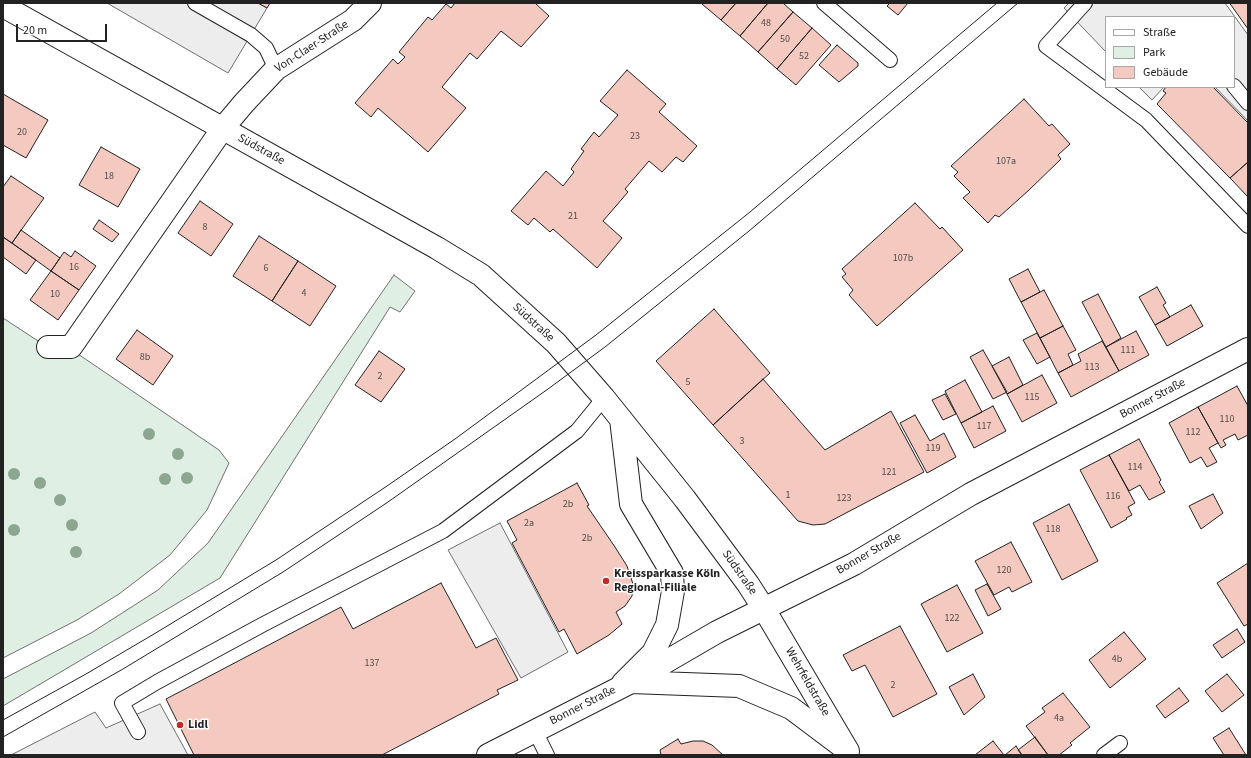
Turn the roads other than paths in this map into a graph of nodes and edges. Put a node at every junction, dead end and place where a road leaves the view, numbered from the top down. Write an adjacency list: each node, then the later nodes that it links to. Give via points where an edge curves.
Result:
1 (195, 3): 7 (lane, via 251,35 266,48)
2 (370, 3): 7 (street, Von-Claer-Straße, via 353,20)
3 (824, 3): 6 (lane)
4 (1085, 3): 11 (lane, via 1046,46 1146,120)
5 (3, 6): 10 (street, Südstraße)
6 (890, 60)
7 (276, 69): 10 (street, Von-Claer-Straße)
8 (1235, 87): 9 (lane)
9 (1248, 103)
10 (223, 128): 12 (street, via 72,346); 14 (street, Südstraße, via 437,248 480,275 556,344)
11 (1248, 226)
12 (48, 347)
13 (1248, 349): 16 (street, Bonner Straße, via 971,494 854,564)
14 (604, 398): 15 (street, Südstraße); 19 (lane, via 577,431 443,531 262,625 122,703)
15 (621, 419): 16 (street, Südstraße, via 685,499); 17 (street, via 632,504 672,573 667,625 653,653)
16 (764, 609): 17 (street, Bonner Straße, via 717,632); 21 (street, Wehrfeldstraße)
17 (625, 685): 18 (street, Bonner Straße); 21 (street, via 739,686 791,708)
18 (535, 731): 22 (street, Bonner Straße); 23 (lane)
19 (138, 732)
20 (1120, 743): 24 (lane)
21 (849, 752)
22 (488, 755)
23 (547, 755)
24 (1104, 755)

